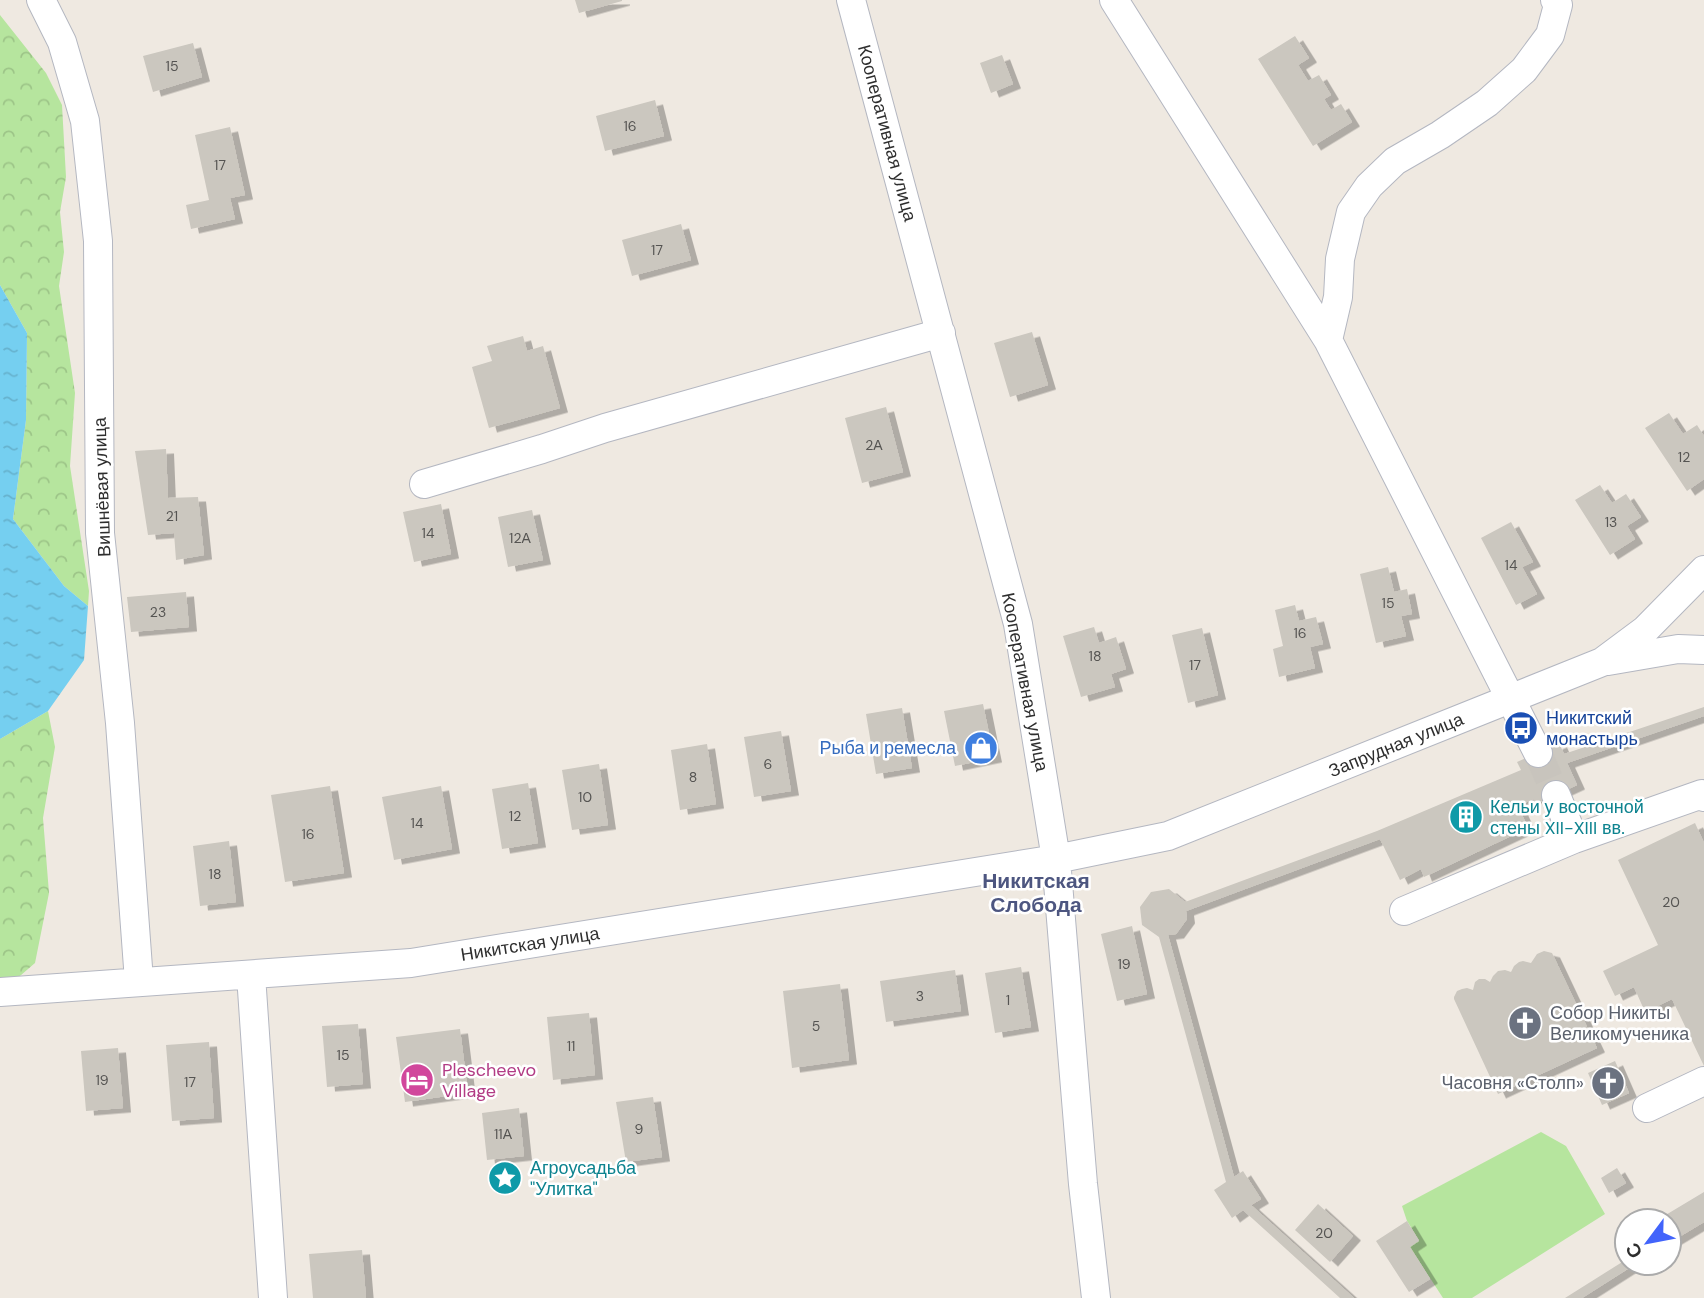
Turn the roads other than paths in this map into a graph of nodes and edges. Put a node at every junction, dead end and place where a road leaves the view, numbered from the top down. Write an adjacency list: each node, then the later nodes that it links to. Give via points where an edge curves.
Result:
1 (41, 0): 19 (street, Вишнёвая улица, via 62,42 85,121 98,241 100,533)
2 (851, 0): 5 (street, Кооперативная улица)
3 (1114, 0): 6 (street)
4 (1555, 0): 6 (street, via 1558,5 1550,35 1524,70 1487,103 1395,161 1351,212)
5 (940, 333): 7 (street); 16 (street, Кооперативная улица, via 1018,624)
6 (1328, 340): 11 (street)
7 (424, 484)
8 (1704, 570): 10 (street, Запрудная улица, via 1645,630)
9 (1704, 650): 10 (street, via 1678,649)
10 (1602, 662): 11 (street, Запрудная улица)
11 (1511, 699): 12 (street); 16 (street, Запрудная улица, via 1168,836)
12 (1538, 753)
13 (1556, 795): 15 (street)
14 (1704, 797): 15 (street)
15 (1574, 839): 17 (street)
16 (1056, 859): 18 (street, Никитская улица, via 411,963); 24 (street, Кооперативная улица)
17 (1405, 911)
18 (251, 975): 19 (street, Никитская улица); 23 (street)
19 (139, 981): 20 (street, Никитская улица)
20 (0, 992)
21 (1704, 1081): 22 (street)
22 (1647, 1108)
23 (273, 1298)
24 (1096, 1298)

